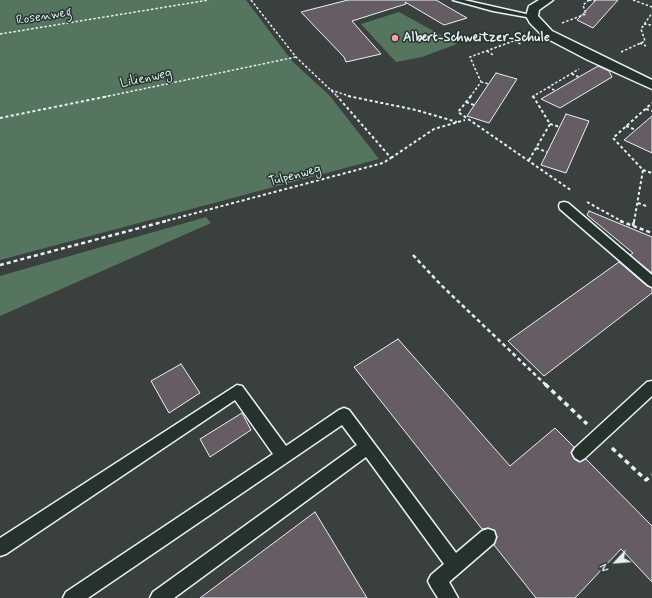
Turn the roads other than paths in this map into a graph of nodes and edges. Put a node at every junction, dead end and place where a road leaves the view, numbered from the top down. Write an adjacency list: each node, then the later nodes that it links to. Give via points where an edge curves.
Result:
1 (456, 0): 3 (lane)
2 (547, 0): 3 (street, via 533,8)
3 (532, 16): 4 (street, via 548,34)
4 (652, 85)
5 (564, 206): 6 (lane)
6 (652, 282)
7 (652, 387): 9 (lane)
8 (367, 447): 10 (lane, via 344,415); 13 (lane); 15 (lane)
9 (580, 453)
10 (284, 456): 12 (lane, via 237,391); 14 (lane)
11 (488, 537): 13 (lane)
12 (0, 548)
13 (455, 565): 16 (lane, via 437,581)
14 (72, 598)
15 (159, 598)
16 (449, 598)

